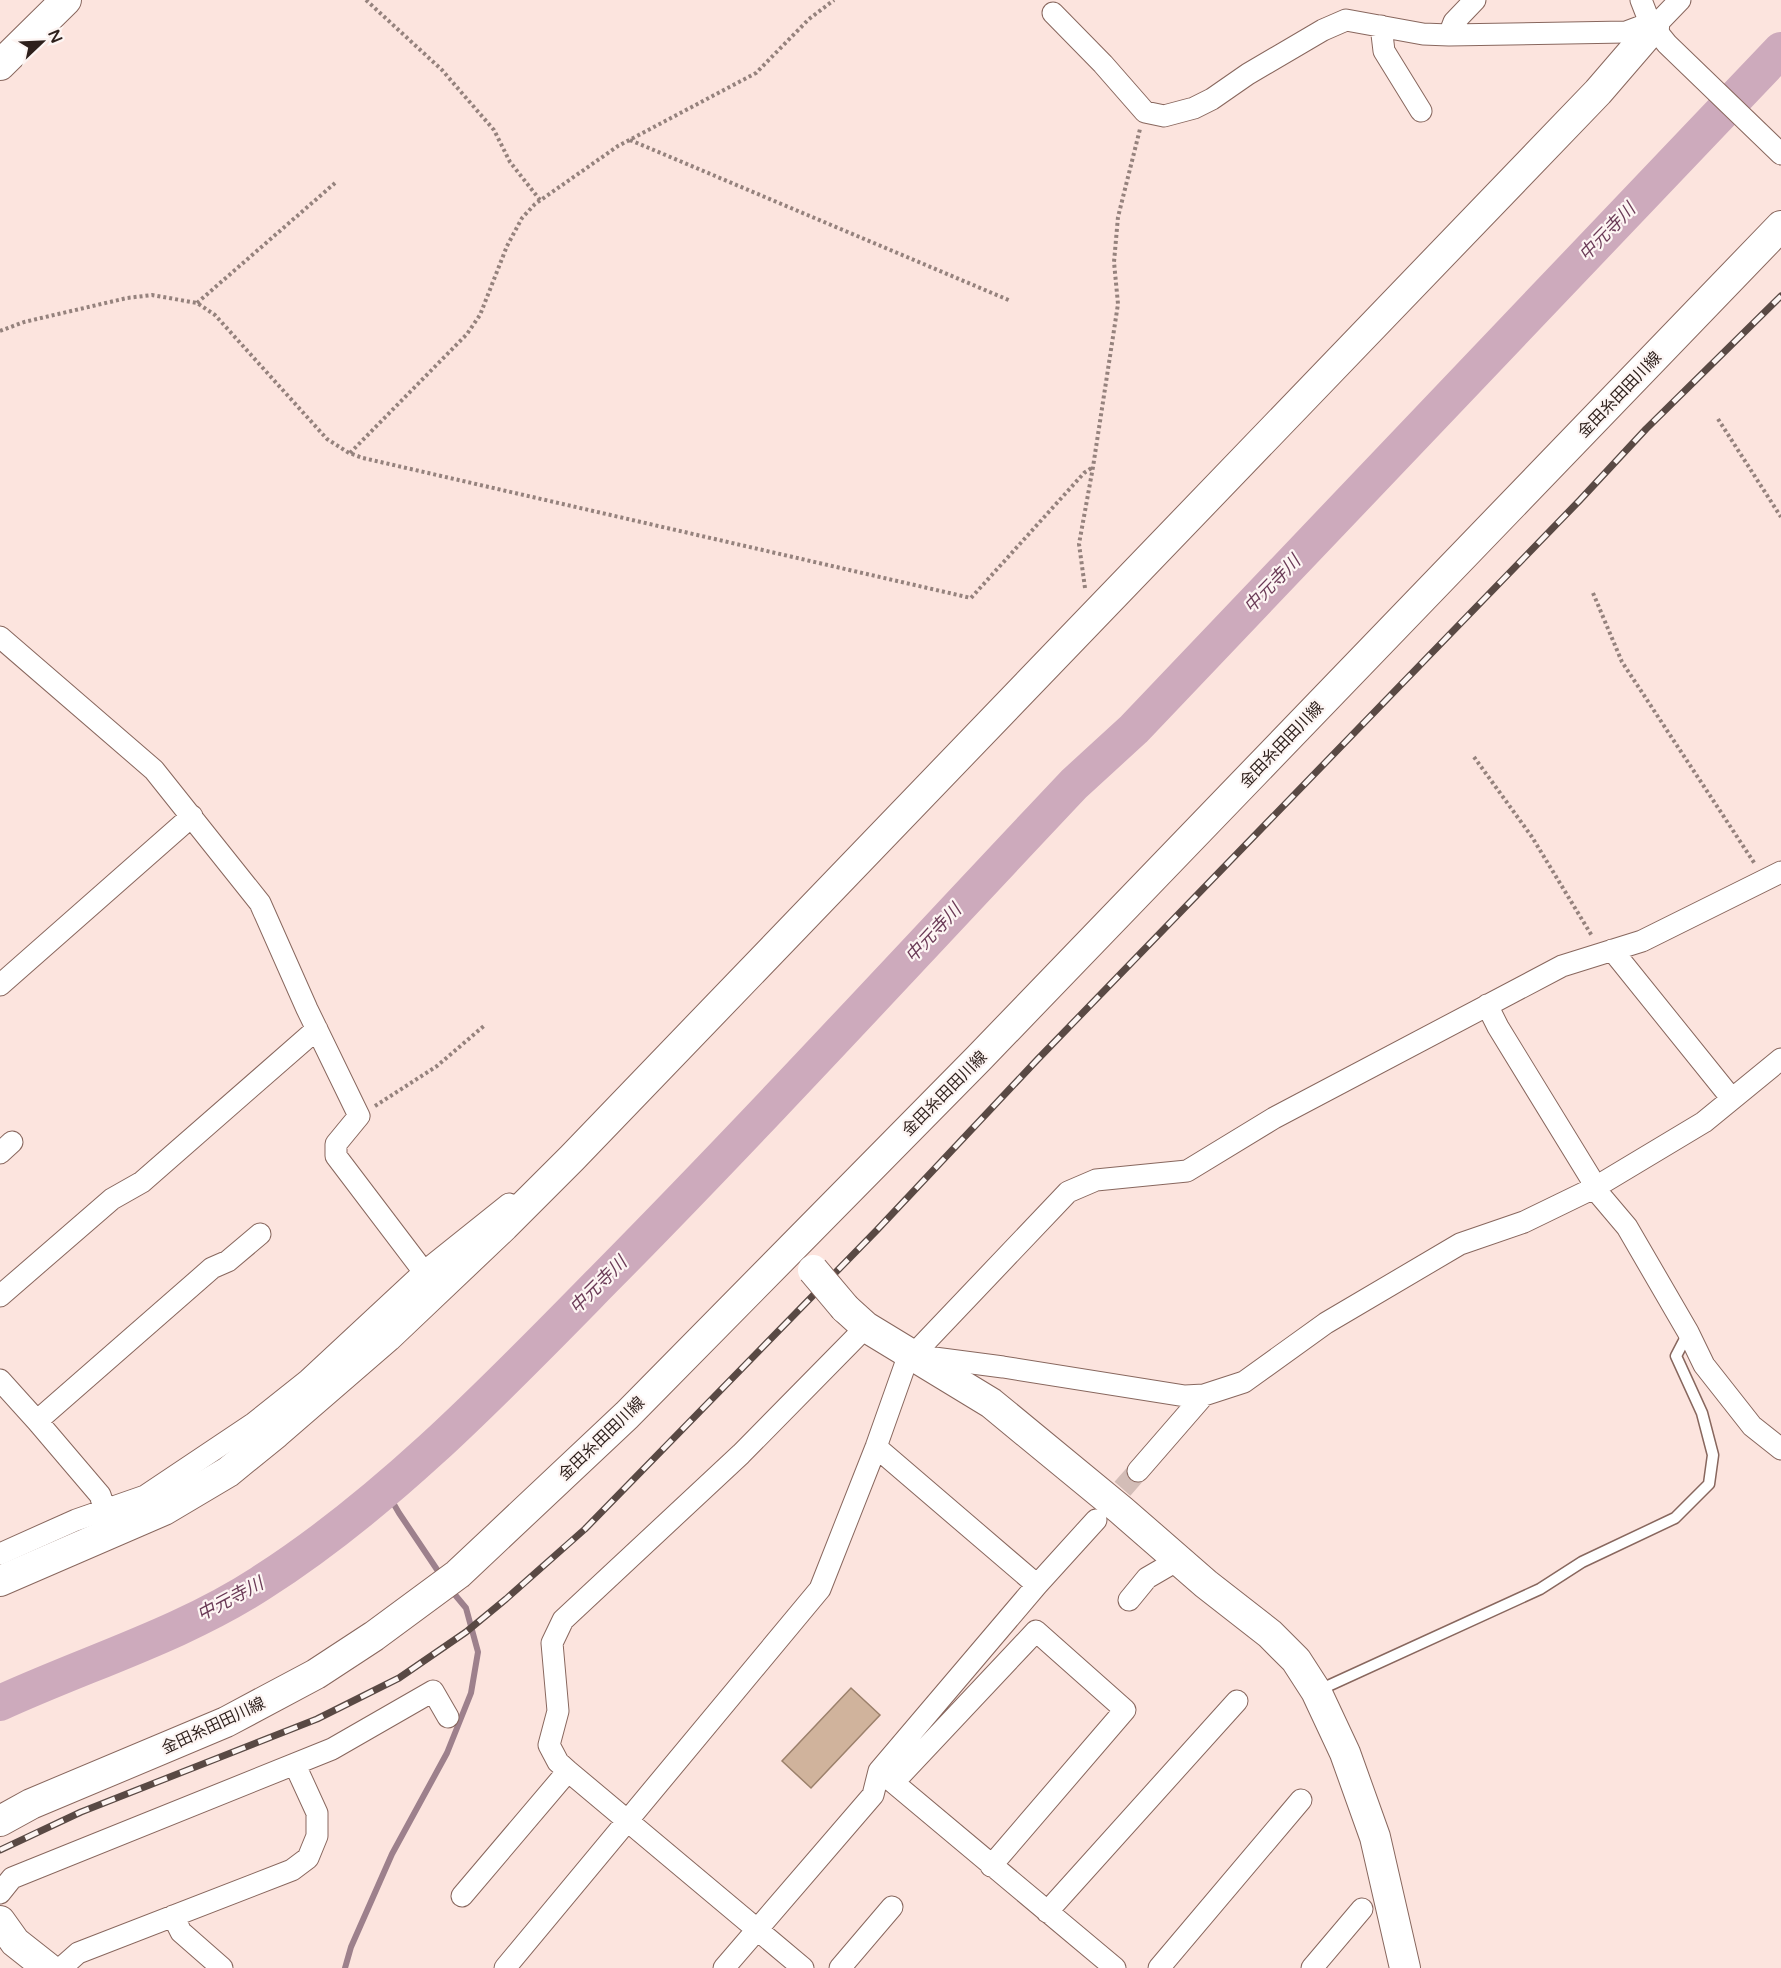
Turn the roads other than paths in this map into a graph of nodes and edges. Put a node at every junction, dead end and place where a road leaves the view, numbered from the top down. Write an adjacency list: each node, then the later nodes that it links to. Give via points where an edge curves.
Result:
1 (66, 0): 9 (street)
2 (1475, 0): 8 (street, via 1454,22)
3 (1641, 0): 7 (street)
4 (1680, 0): 7 (street)
5 (1053, 13): 6 (street, via 1145,112 1164,116 1212,99 1323,30 1346,20)
6 (1381, 26): 8 (street); 10 (street, via 1384,51)
7 (1657, 31): 8 (street); 11 (street); 24 (street)
8 (1449, 35)
9 (0, 65)
10 (1421, 111)
11 (1781, 154)
12 (1781, 226): 26 (street, 金田糸田田川線)
13 (3, 644): 14 (street, via 154,770)
14 (192, 816): 17 (street); 19 (street, via 260,903)
15 (1773, 875): 16 (street, via 1642,941)
16 (1608, 952): 18 (street, via 1562,966); 22 (street)
17 (0, 985)
18 (1487, 1005): 23 (street); 31 (street, via 1274,1118 1187,1171 1096,1180 1068,1192)
19 (317, 1029): 27 (street, via 359,1116 336,1144 336,1156); 28 (street, via 142,1182 112,1199)
20 (1781, 1059): 21 (street)
21 (1772, 1077): 22 (street)
22 (1732, 1099): 23 (street, via 1704,1122)
23 (1594, 1188): 30 (street, via 1627,1227); 33 (street, via 1524,1222 1460,1245 1326,1323 1244,1382)
24 (528, 1202): 27 (street, via 515,1199); 42 (street, via 387,1337 228,1472 164,1510)
25 (260, 1234): 34 (street, via 228,1261 212,1268)
26 (793, 1246): 29 (street, bridge); 52 (street, 金田糸田田川線, via 627,1414 458,1574 374,1636 316,1674 226,1722 31,1804)
27 (423, 1272): 38 (street, via 308,1380 254,1423 145,1496)
28 (0, 1296)
29 (855, 1318): 31 (street); 49 (street, via 741,1454 563,1620 552,1643 558,1711 549,1745)
30 (1688, 1332): 36 (street, via 1704,1365 1752,1426); 45 (lane, via 1676,1356 1702,1413 1713,1455 1709,1484 1675,1518 1582,1562 1540,1589)
31 (913, 1355): 33 (street, via 1185,1396); 35 (street, via 909,1354); 41 (street, via 991,1403)
32 (0, 1380): 34 (street)
33 (1204, 1395): 37 (street)
34 (37, 1421): 38 (street, via 100,1495)
35 (876, 1447): 43 (street); 53 (street, via 820,1589)
36 (1781, 1449)
37 (1138, 1471)
38 (105, 1510): 40 (street)
39 (1096, 1520): 43 (street)
40 (0, 1554)
41 (1178, 1560): 44 (street, via 1147,1578); 45 (street, via 1270,1634 1296,1660)
42 (0, 1581)
43 (1037, 1585): 50 (street)
44 (1129, 1600)
45 (1316, 1691): 73 (street, via 1345,1753 1375,1836)
46 (1237, 1701): 59 (street)
47 (448, 1717): 48 (street, via 433,1691 333,1749)
48 (295, 1766): 55 (street, via 12,1878); 60 (street, via 317,1813 317,1836 308,1858 292,1870)
49 (568, 1771): 53 (street); 56 (street)
50 (887, 1776): 54 (street); 54 (street, via 1036,1631 1125,1710); 62 (street)
51 (1301, 1800): 71 (street)
52 (0, 1821)
53 (627, 1823): 62 (street); 66 (street)
54 (991, 1866): 59 (street)
55 (0, 1893)
56 (462, 1896)
57 (892, 1907): 69 (street)
58 (1362, 1909): 72 (street)
59 (1047, 1912): 70 (street)
60 (173, 1916): 64 (street, via 78,1953); 65 (street, via 181,1932)
61 (0, 1921): 63 (street, via 15,1942)
62 (757, 1930): 67 (street); 68 (street)
63 (48, 1968)
64 (61, 1968)
65 (222, 1968)
66 (505, 1968)
67 (724, 1968)
68 (803, 1968)
69 (840, 1968)
70 (1115, 1968)
71 (1160, 1968)
72 (1312, 1968)
73 (1406, 1968)

